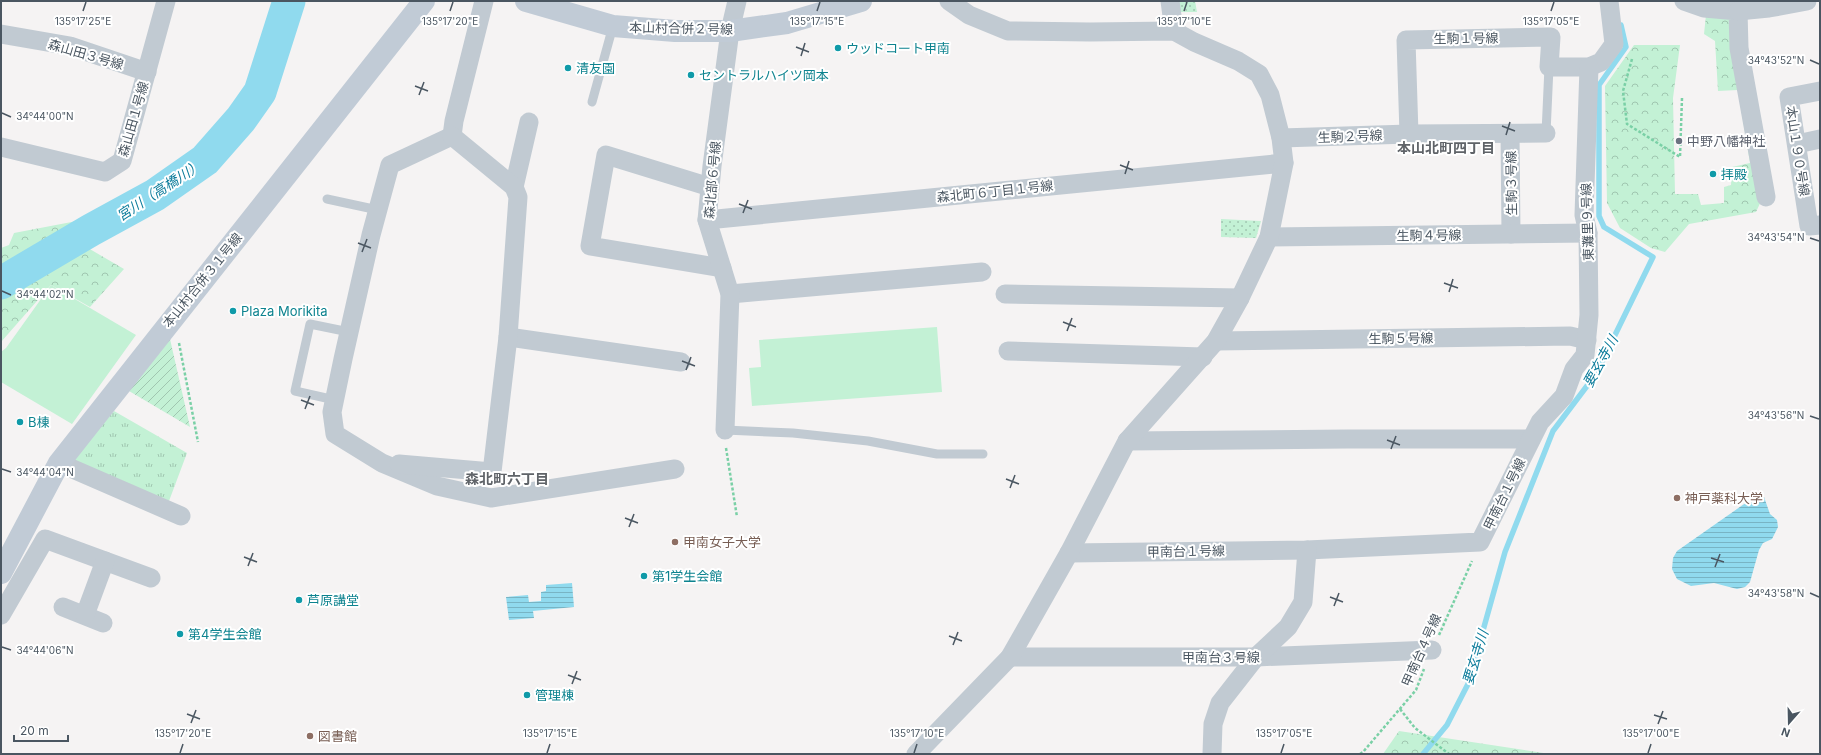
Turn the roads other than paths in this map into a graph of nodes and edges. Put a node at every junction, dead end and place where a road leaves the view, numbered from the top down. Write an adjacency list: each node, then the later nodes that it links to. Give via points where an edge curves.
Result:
1 (166, 1): 19 (street, 森山田１号線)
2 (424, 1): 59 (street, 本山村合併３１号線)
3 (484, 1): 26 (street)
4 (526, 1): 13 (street, 本山村合併２号線)
5 (738, 1): 14 (street, 森北部６号線)
6 (861, 1): 14 (street, 本山村合併２号線, via 787,23)
7 (949, 1): 15 (street, via 969,15 1008,31)
8 (1170, 1): 15 (street)
9 (1609, 1): 18 (street, via 1614,44 1601,62)
10 (1684, 1): 12 (street, via 1704,8)
11 (1807, 1): 12 (street)
12 (1738, 11): 34 (street, via 1739,48)
13 (613, 26): 14 (street, 本山村合併２号線, via 675,31); 21 (lane)
14 (730, 31): 33 (street, 森北部６号線)
15 (1174, 31): 27 (street, via 1238,61 1259,74 1270,95)
16 (1, 34): 19 (street, 森山田３号線, via 70,46)
17 (1549, 67): 18 (street); 24 (lane, 生駒２号線); 25 (street, 生駒１号線, via 1551,37 1406,40)
18 (1589, 67): 39 (street, 東灘里９号線, via 1584,215)
19 (147, 72): 30 (street, 森山田１号線, via 122,161 105,172)
20 (1820, 90): 29 (street, 本山１９０号線, via 1789,97)
21 (592, 102)
22 (529, 122): 32 (street)
23 (1510, 133): 24 (street, 生駒２号線); 25 (street, 生駒２号線); 40 (street, 生駒３号線)
24 (1546, 133)
25 (1409, 134): 27 (street, 生駒２号線)
26 (452, 136): 32 (street); 36 (street, via 390,165)
27 (1281, 138): 31 (street)
28 (1820, 139): 29 (street)
29 (1797, 144): 38 (street, 本山１９０号線, via 1809,226)
30 (1, 147)
31 (1284, 163): 37 (street, 森北町６丁目１号線); 41 (street)
32 (514, 187): 48 (street, via 518,197)
33 (710, 187): 37 (street, 森北部６号線); 42 (street, via 606,155 590,246)
34 (1766, 197)
35 (327, 200): 36 (lane)
36 (378, 210): 47 (street)
37 (707, 220): 42 (street, 森北部６号線)
38 (1820, 225)
39 (1588, 233): 40 (street, 生駒４号線); 50 (street, 東灘里９号線)
40 (1511, 234): 41 (street, 生駒４号線)
41 (1269, 237): 46 (street)
42 (722, 268): 44 (street, 森北部６号線)
43 (982, 272): 44 (street)
44 (730, 294): 55 (street, 森北部６号線)
45 (1005, 294): 46 (street)
46 (1240, 298): 49 (street)
47 (349, 332): 54 (street); 54 (lane, via 310,324 294,391)
48 (508, 337): 53 (street); 60 (street, via 492,472)
49 (1216, 340): 50 (street, 生駒５号線, via 1570,336); 52 (street)
50 (1587, 340): 56 (street, 東灘里９号線, via 1585,355 1574,369 1564,396 1540,422)
51 (1008, 351): 52 (street)
52 (1203, 357): 57 (street)
53 (680, 362)
54 (335, 400): 60 (street, via 332,412 335,434)
55 (725, 430): 58 (lane, via 793,433 868,441 937,454)
56 (1531, 439): 57 (street, 甲南台１号線); 63 (street, 甲南台１号線, via 1480,542)
57 (1127, 441): 64 (street)
58 (983, 454)
59 (59, 463): 62 (street); 66 (street, 本山村合併３１号線)
60 (382, 463): 61 (street, via 437,486 492,498)
61 (675, 469)
62 (181, 516)
63 (1307, 550): 64 (street, 甲南台１号線); 74 (street, via 1303,602 1288,627)
64 (1069, 553): 73 (street)
65 (105, 561): 67 (street); 69 (street, via 45,539); 70 (street)
66 (1, 572)
67 (151, 578)
68 (63, 607): 70 (street)
69 (1, 615)
70 (86, 615): 71 (street)
71 (103, 622)
72 (1432, 650): 74 (street, 甲南台３号線)
73 (1010, 656): 74 (street, 甲南台３号線); 75 (street)
74 (1256, 657): 76 (street, via 1220,703 1213,724)
75 (916, 754)
76 (1212, 754)

